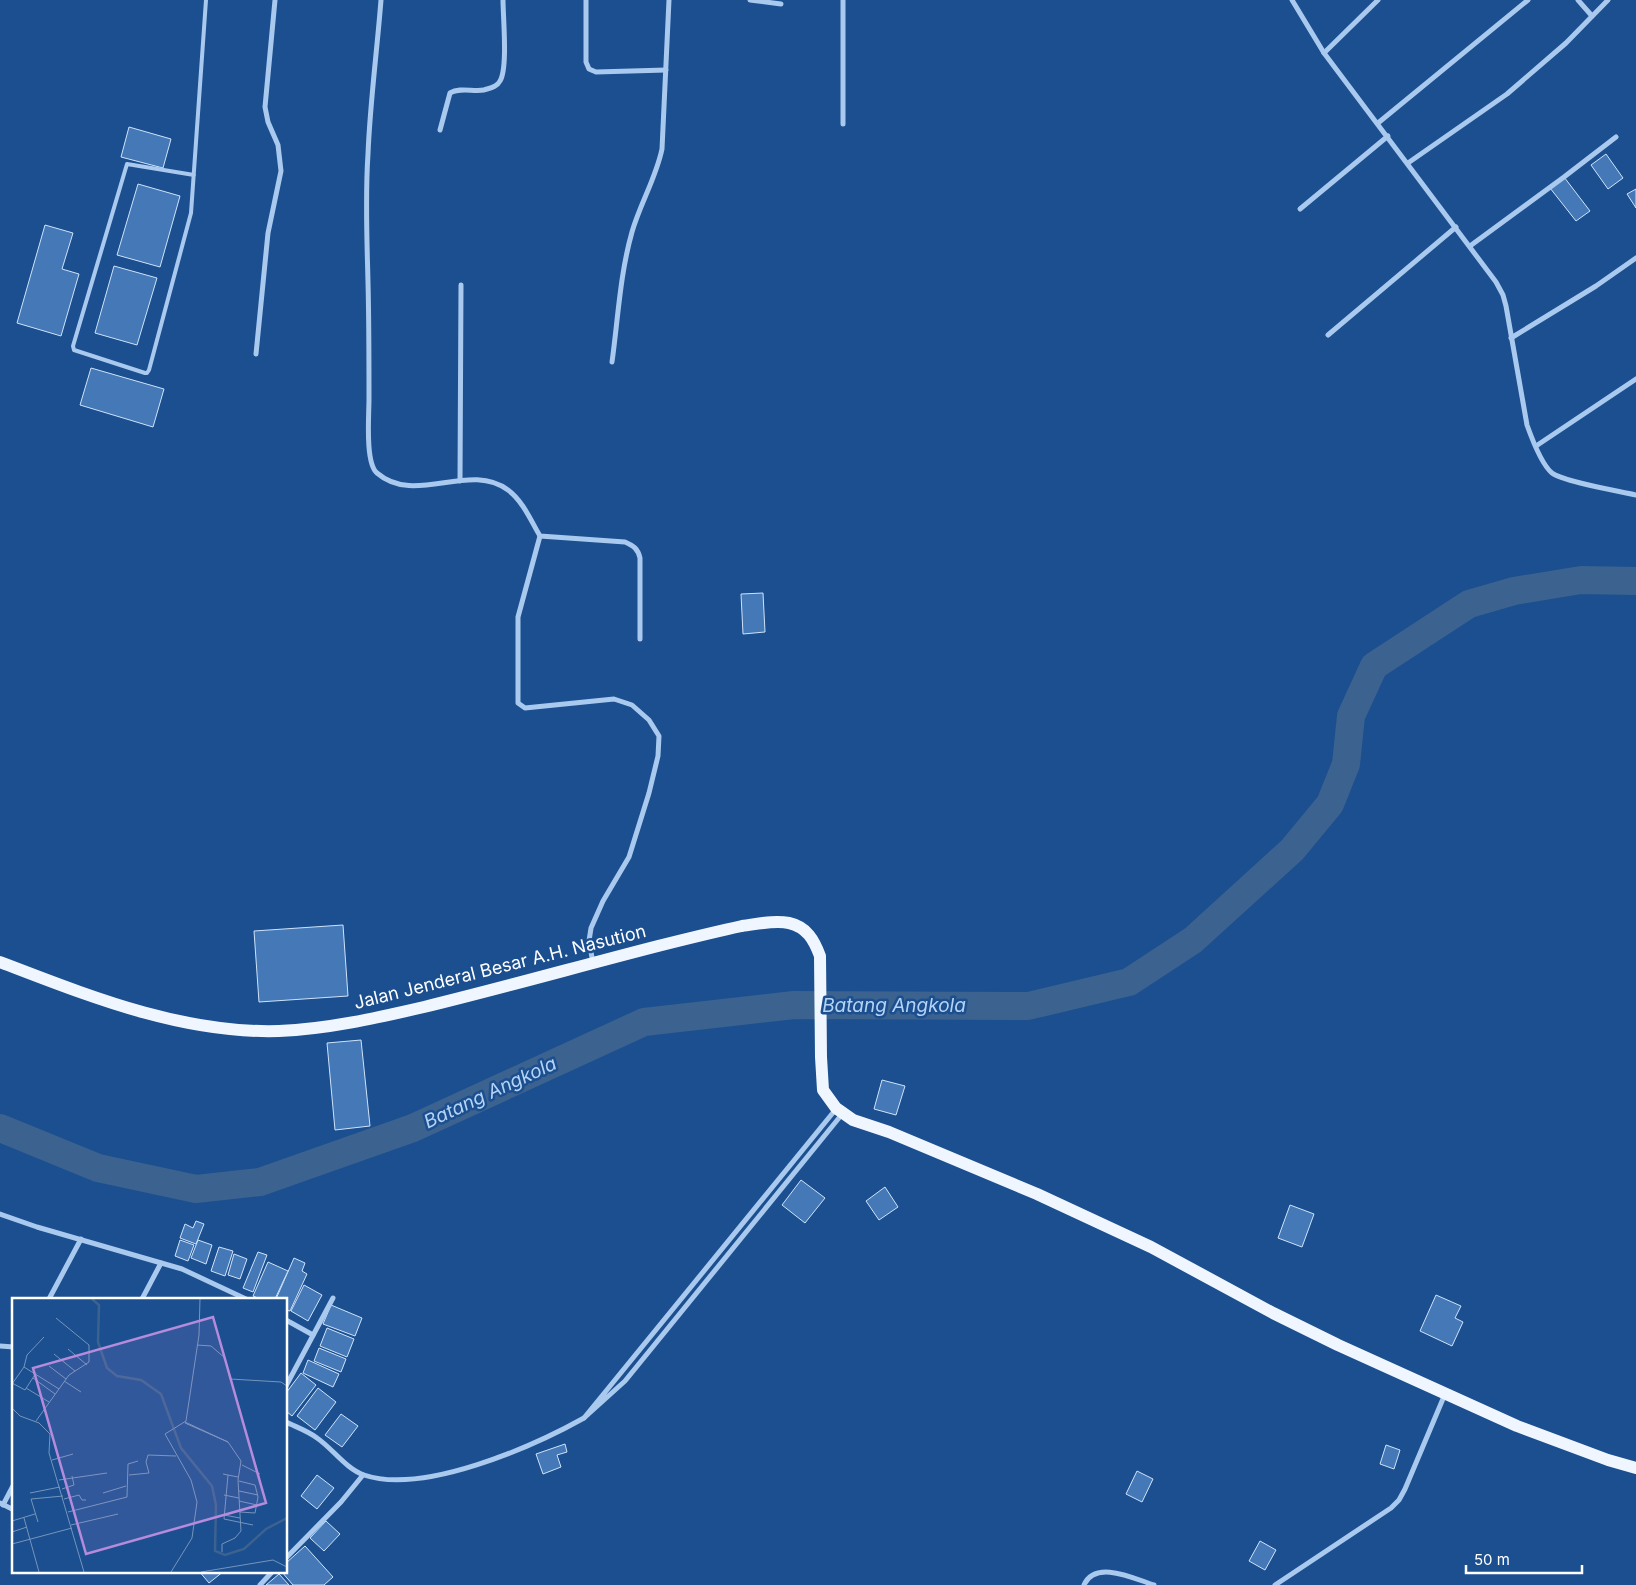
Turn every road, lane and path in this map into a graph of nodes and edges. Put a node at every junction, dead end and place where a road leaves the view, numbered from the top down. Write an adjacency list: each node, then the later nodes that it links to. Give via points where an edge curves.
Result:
1 (206, 0): 24 (lane)
2 (275, 0): 32 (street, via 265,107 278,144 280,171 268,233)
3 (382, 0): 36 (street, via 366,201 371,460 377,473 401,484 412,486)
4 (503, 0): 20 (street, via 504,63 501,80 494,87 450,93)
5 (586, 0): 17 (street, via 586,62 589,69 596,72)
6 (668, 0): 17 (street)
7 (750, 0): 14 (street)
8 (843, 0): 19 (street)
9 (1292, 0): 16 (street)
10 (1378, 0): 16 (street)
11 (1528, 0): 18 (street)
12 (1578, 0): 15 (street)
13 (1608, 0): 15 (street)
14 (781, 4)
15 (1592, 16): 23 (street, via 1507,94)
16 (1324, 53): 18 (street)
17 (666, 70): 33 (street, via 662,149 627,251)
18 (1378, 123): 21 (street)
19 (843, 124)
20 (440, 130)
21 (1388, 136): 23 (street); 25 (street)
22 (1616, 137): 27 (street)
23 (1408, 163): 26 (street)
24 (194, 175): 24 (lane, via 190,221 148,372 74,350 127,164)
25 (1300, 209)
26 (1456, 227): 27 (street); 30 (street)
27 (1470, 246): 31 (street, via 1503,295)
28 (1636, 258): 31 (street)
29 (461, 285): 36 (street)
30 (1328, 335)
31 (1511, 338): 35 (street, via 1527,425)
32 (256, 354)
33 (612, 362)
34 (1636, 379): 35 (street)
35 (1536, 446): 37 (street, via 1547,469 1555,475)
36 (460, 481): 38 (street, via 481,480 508,490 522,504)
37 (1636, 495)
38 (540, 536): 39 (street, via 625,542 634,546 640,558); 41 (street, via 518,617 518,703 525,708 614,699 632,705 649,720 659,736 658,756 629,857 591,928 589,941)
39 (640, 639)
40 (0, 962): 41 (main road, Jalan Jenderal Besar A.H. Nasution, via 73,990 170,1020 223,1028 279,1031 357,1022)
41 (593, 963): 42 (main road, Jalan Jenderal Besar A.H. Nasution, via 712,932 769,922 791,923 805,930 820,956 823,1090)
42 (840, 1110): 53 (main road, via 853,1120 1072,1210 1151,1247 1273,1313); 56 (street, via 584,1418 557,1433 473,1466 399,1481)
43 (0, 1215): 44 (street)
44 (80, 1239): 45 (street); 47 (street)
45 (162, 1263): 46 (street, via 182,1269); 48 (street)
46 (238, 1297)
47 (50, 1298)
48 (143, 1298)
49 (333, 1298): 51 (street)
50 (288, 1321): 51 (street)
51 (313, 1335): 52 (street)
52 (288, 1382)
53 (1446, 1394): 55 (main road, via 1517,1426); 64 (street, via 1399,1500)
54 (288, 1423): 56 (street, via 317,1438 340,1460)
55 (1636, 1468)
56 (363, 1475): 59 (street)
57 (12, 1487): 58 (street)
58 (2, 1504)
59 (288, 1556)
60 (272, 1572): 61 (street)
61 (260, 1585)
62 (1084, 1585): 63 (street, via 1096,1573 1111,1571)
63 (1154, 1585)
64 (1275, 1585)

